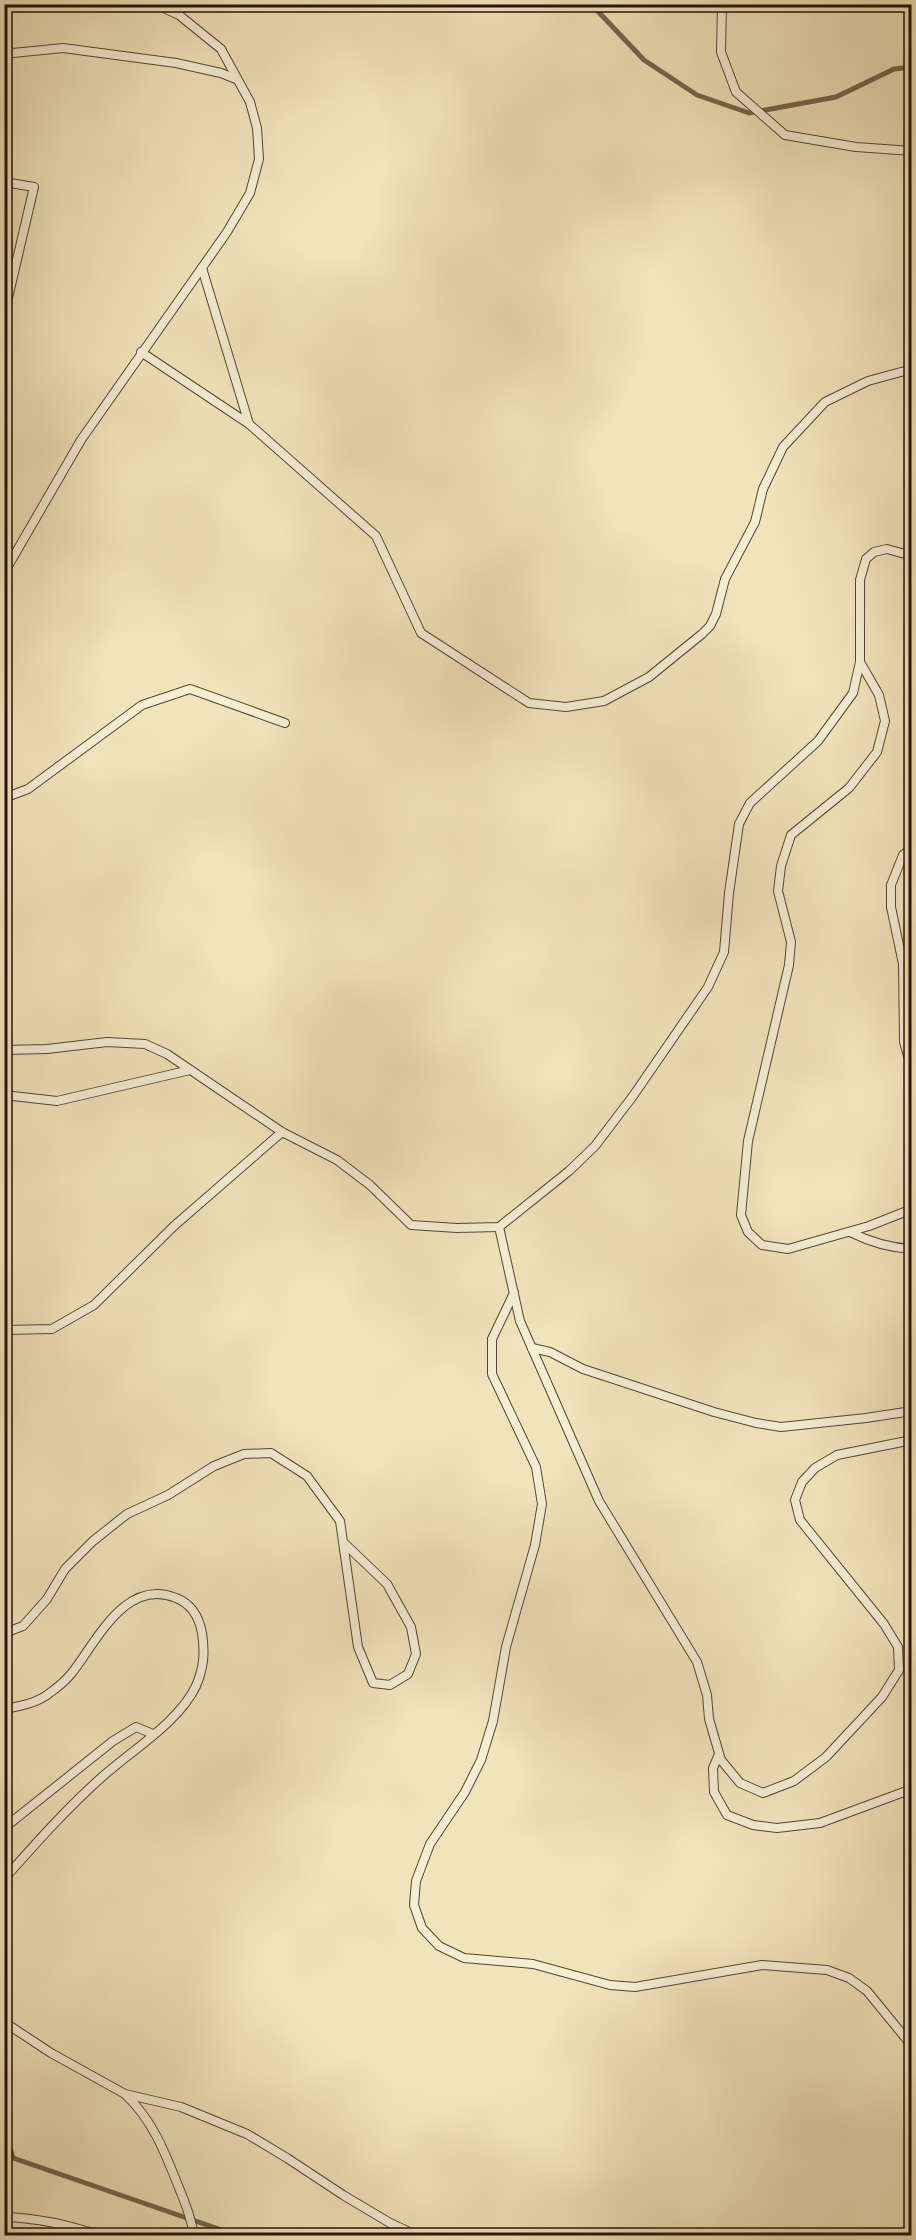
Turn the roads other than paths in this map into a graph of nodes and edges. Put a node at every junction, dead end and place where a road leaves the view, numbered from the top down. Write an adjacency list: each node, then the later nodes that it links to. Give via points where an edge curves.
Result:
1 (155, 4): 6 (lane, via 179,15 221,49)
2 (722, 4): 7 (lane, via 721,52 736,92 785,135 856,147)
3 (901, 4): 4 (lane)
4 (912, 6)
5 (4, 51): 6 (lane, via 63,48 176,63)
6 (237, 79): 9 (lane, via 250,102 259,159 250,192)
7 (912, 151)
8 (4, 182): 10 (lane, via 34,187)
9 (202, 268): 11 (lane); 13 (lane)
10 (4, 315)
11 (141, 352): 13 (lane); 15 (lane, via 81,440)
12 (912, 369): 13 (lane, via 868,381 825,402 783,447 763,489 755,522 725,579 716,614 702,634 649,677 604,701 566,707 529,703 422,633 376,536)
13 (249, 424)
14 (912, 556): 16 (lane, via 887,549 866,559 860,580)
15 (4, 573)
16 (860, 662): 26 (lane, via 853,693 836,720 750,803 739,824 724,952 708,987 595,1146 569,1172); 27 (lane, via 879,695 885,721 878,752 849,788 791,834 781,866 778,891 791,942 789,965 747,1141 741,1215 748,1232 762,1245 788,1249)
17 (285, 723): 18 (lane, via 190,689 142,705 28,789)
18 (4, 798)
19 (912, 848): 22 (lane, via 896,869 891,907 903,964 904,1042)
20 (4, 1050): 21 (lane, via 107,1042 145,1044)
21 (190, 1070): 23 (lane, via 57,1101); 24 (lane)
22 (912, 1070)
23 (4, 1095)
24 (282, 1131): 26 (lane, via 337,1160 411,1225); 30 (lane, via 174,1226 94,1305 52,1329)
25 (912, 1209): 27 (lane)
26 (499, 1227): 29 (lane)
27 (850, 1232): 28 (lane, via 897,1249)
28 (912, 1249)
29 (514, 1293): 31 (lane, via 520,1321); 43 (lane, via 492,1339 492,1374 536,1467 542,1504 484,1750 465,1792 430,1844 416,1881 414,1905 422,1928 439,1946 464,1958 533,1964 635,1988 762,1965 827,1970 849,1978 867,1991)
30 (4, 1330)
31 (532, 1348): 32 (lane, via 550,1352 583,1369 756,1423 782,1427); 38 (lane, via 599,1501 697,1662)
32 (912, 1411)
33 (912, 1440): 38 (lane, via 837,1455 814,1468 802,1482 795,1500 800,1520 884,1624 898,1647 899,1670 882,1697 826,1757 794,1781 763,1793 740,1783)
34 (343, 1542): 34 (lane, via 387,1584 411,1628 416,1654 408,1674 390,1685 373,1683 358,1647); 35 (lane, via 340,1521 307,1476 271,1452 244,1454 214,1466 168,1495 127,1514 65,1569 47,1599 23,1626)
35 (4, 1633)
36 (4, 1709): 37 (lane, via 32,1703 49,1694 70,1675 114,1615 145,1596 160,1594 175,1597 193,1610 200,1622 205,1652 194,1690 182,1708)
37 (153, 1734): 40 (lane, via 136,1727 113,1741); 41 (lane, via 55,1822)
38 (719, 1754): 39 (lane, via 713,1768 714,1792 728,1815 753,1825 777,1828 820,1823)
39 (912, 1789)
40 (4, 1828)
41 (4, 1879)
42 (4, 2022): 44 (lane)
43 (912, 2046)
44 (125, 2094): 47 (lane, via 144,2114 160,2142); 48 (lane, via 181,2107 248,2134 343,2196)
45 (4, 2217): 46 (lane, via 63,2224)
46 (101, 2235)
47 (194, 2235)
48 (418, 2235)

